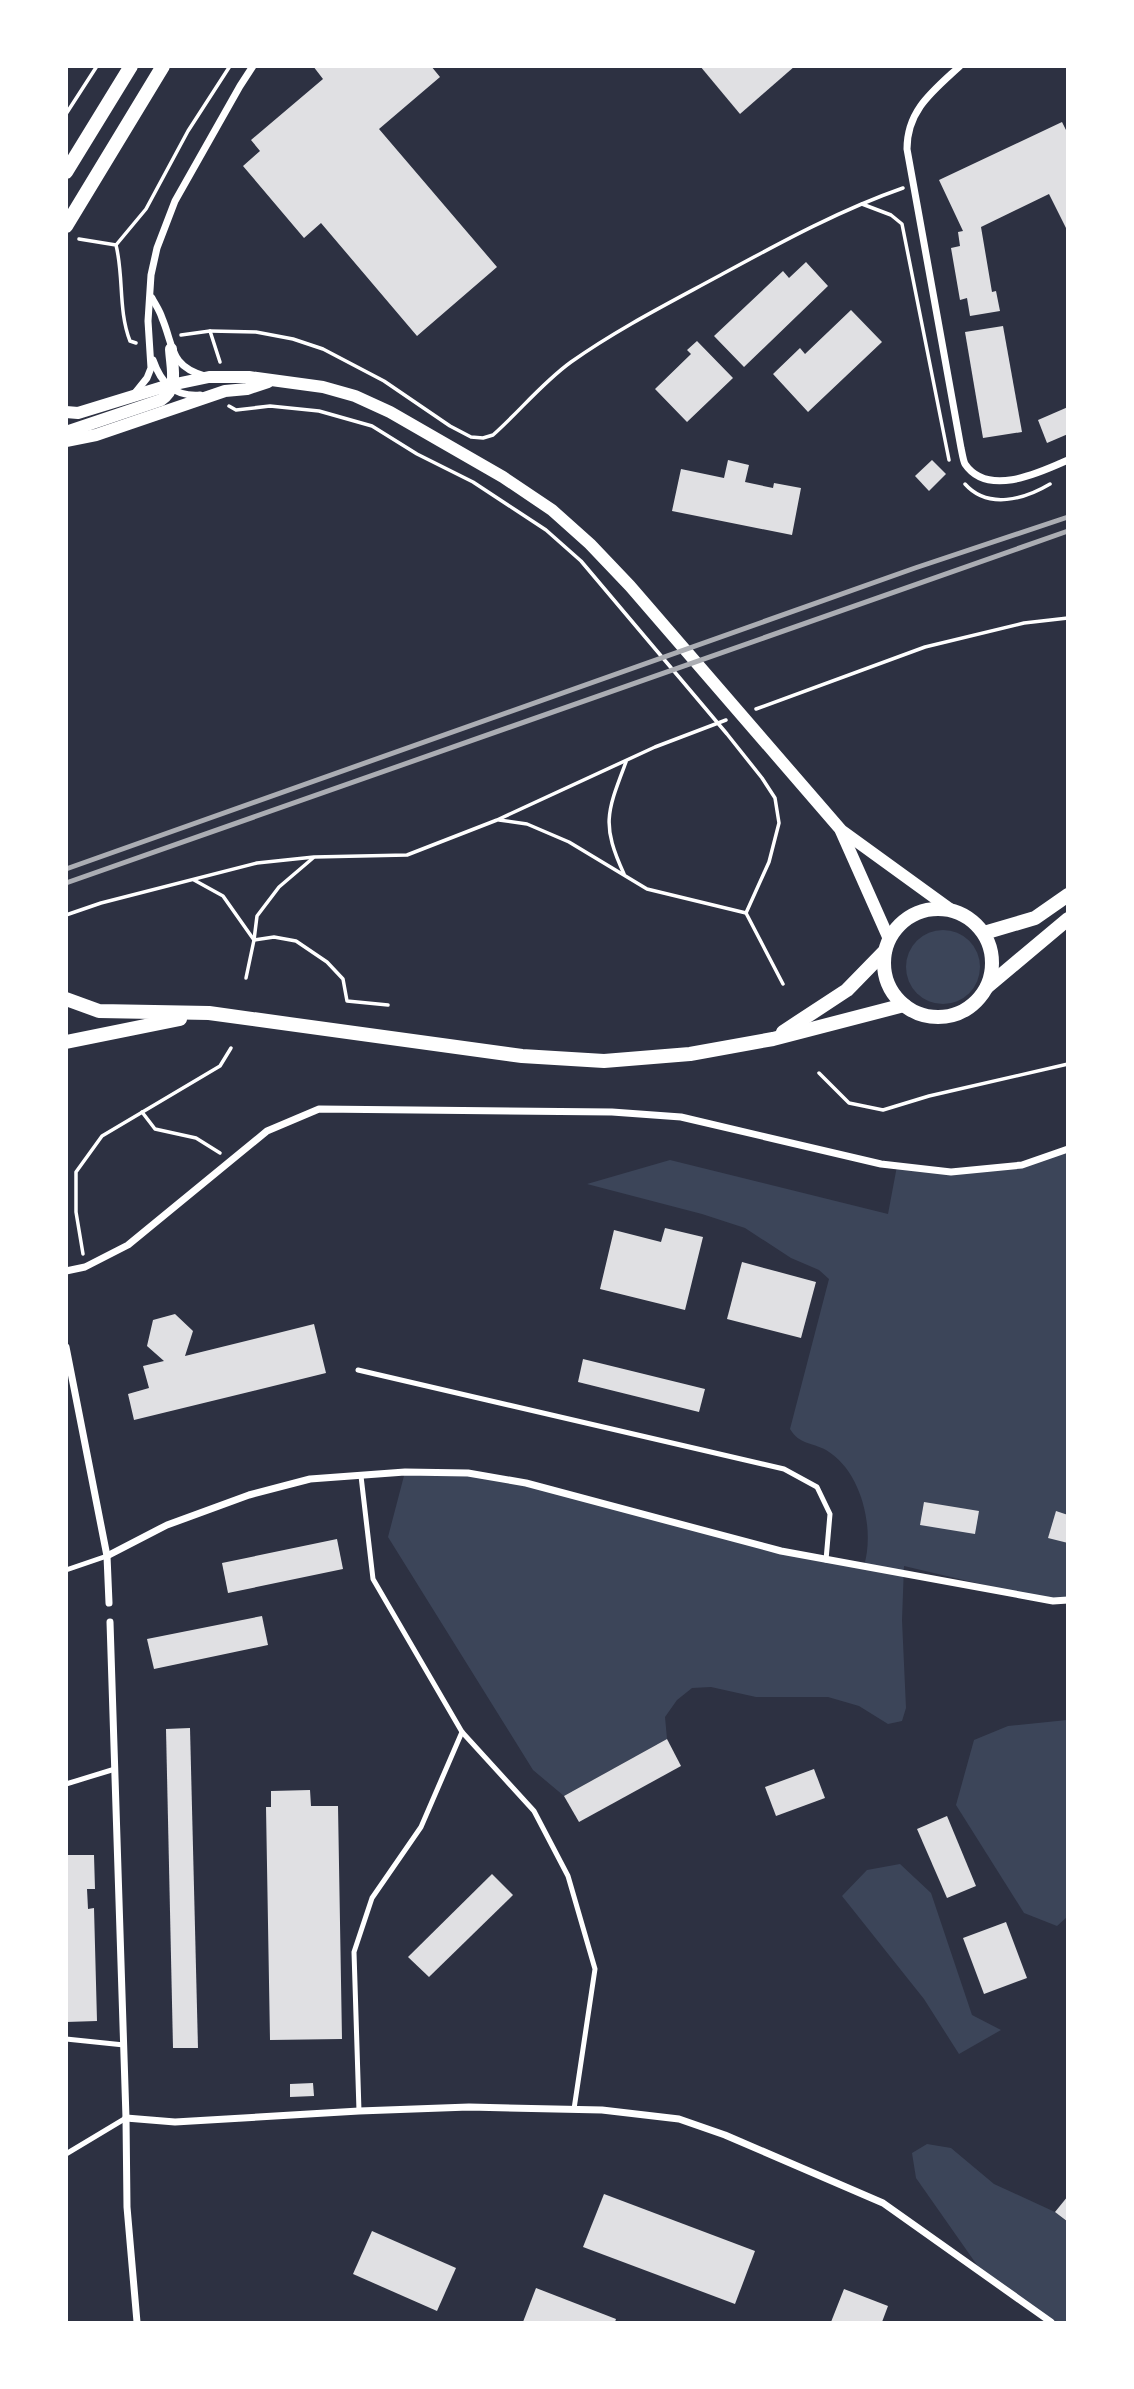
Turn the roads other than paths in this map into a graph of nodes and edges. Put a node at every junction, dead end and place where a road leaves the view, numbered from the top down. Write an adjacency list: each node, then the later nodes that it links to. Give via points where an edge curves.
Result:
1 (131, 66): 5 (main road)
2 (163, 66): 6 (main road)
3 (253, 66): 7 (street, via 175,201 157,248)
4 (960, 66): 18 (street, via 913,116 907,141 965,463 975,473 1004,481 1022,480)
5 (66, 173)
6 (66, 226)
7 (152, 297): 8 (street); 9 (street, via 148,321)
8 (170, 343): 10 (street, via 180,364); 12 (street)
9 (151, 356): 12 (street); 14 (street, via 147,379)
10 (209, 377): 11 (street); 12 (street)
11 (271, 380): 13 (street); 19 (street, via 323,387 390,412 552,510 630,586)
12 (170, 387): 13 (street, via 194,396); 14 (street); 16 (street, via 160,400)
13 (220, 393): 17 (street)
14 (132, 396): 15 (street, via 78,413)
15 (66, 412)
16 (66, 432)
17 (66, 441)
18 (1068, 460)
19 (841, 830): 21 (street); 24 (street)
20 (1068, 895): 23 (main road, via 1035,918)
21 (950, 909): 23 (main road, via 970,918); 24 (main road, via 933,908 911,915)
22 (1068, 919): 25 (main road)
23 (984, 933): 25 (main road, via 993,965)
24 (887, 945): 27 (main road, via 884,966 892,991); 29 (main road, via 848,990)
25 (987, 988): 27 (main road, via 973,1005 953,1015 935,1017)
26 (66, 999): 28 (main road, via 99,1011)
27 (904, 1005): 29 (main road)
28 (209, 1013): 29 (main road, via 522,1056 604,1061 691,1054); 30 (main road)
29 (773, 1039)
30 (66, 1042)
31 (1068, 1149): 32 (street, via 1022,1165 951,1172 881,1164 681,1117 319,1109 267,1131 128,1245 85,1267)
32 (66, 1271)
33 (66, 1347): 36 (street)
34 (358, 1370): 37 (lane, via 784,1469 817,1487 830,1514)
35 (361, 1476): 36 (street, via 310,1479 249,1495 167,1525); 37 (street, via 468,1473 526,1483); 42 (lane, via 373,1579)
36 (107, 1556): 38 (lane); 40 (street)
37 (826, 1560): 39 (street)
38 (66, 1570)
39 (1068, 1601)
40 (110, 1603)
41 (110, 1622): 43 (street)
42 (462, 1732): 47 (lane, via 534,1811 568,1876 595,1969); 48 (lane, via 421,1827 372,1898 354,1952)
43 (115, 1769): 44 (lane); 46 (street)
44 (66, 1784)
45 (66, 2039): 46 (lane)
46 (124, 2045): 49 (street)
47 (574, 2109): 48 (street); 52 (street, via 679,2119 883,2203)
48 (359, 2111): 49 (street, via 175,2122)
49 (126, 2118): 50 (lane); 51 (street, via 127,2207)
50 (66, 2154)
51 (137, 2322)
52 (1051, 2322)

